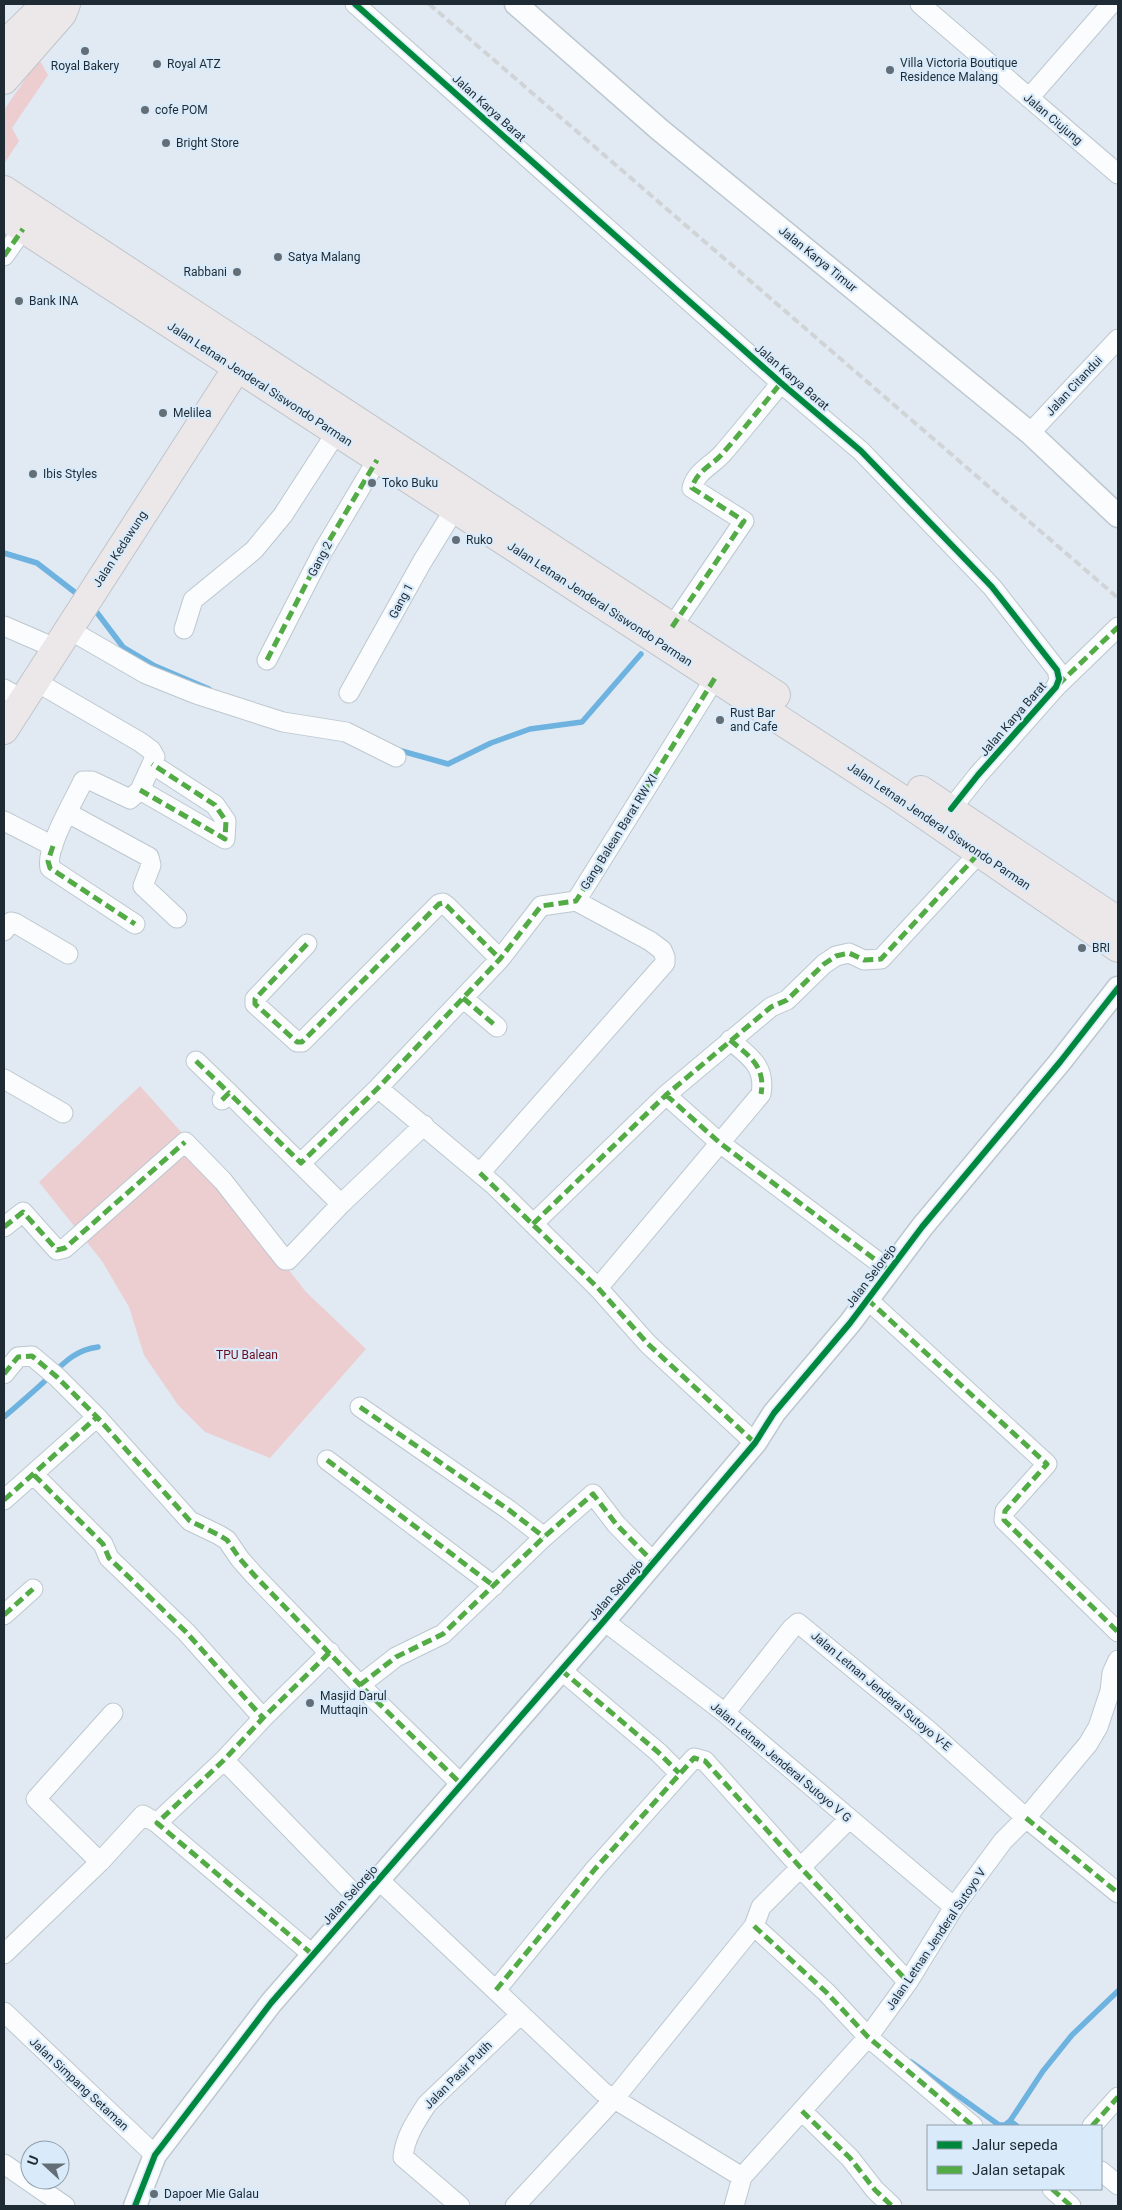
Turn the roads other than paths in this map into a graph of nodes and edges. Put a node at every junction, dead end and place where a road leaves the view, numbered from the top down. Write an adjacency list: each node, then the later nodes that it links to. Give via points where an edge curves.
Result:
1 (46, 4): 7 (main road)
2 (66, 4): 8 (main road, via 62,14)
3 (355, 4): 16 (street, Jalan Karya Barat)
4 (516, 4): 18 (street, Jalan Karya Timur, via 660,130)
5 (920, 4): 9 (street, Jalan Ciujung)
6 (1111, 4): 9 (street)
7 (4, 45)
8 (4, 80)
9 (1029, 98): 10 (street, Jalan Ciujung)
10 (1118, 174)
11 (4, 190): 24 (main road, Jalan Letnan Jenderal Siswondo Parman)
12 (14, 223): 13 (street); 15 (main road, Jalan Letnan Jenderal Siswondo Parman)
13 (4, 256)
14 (1118, 339): 18 (street, Jalan Citandui)
15 (236, 368): 17 (main road, Jalan Letnan Jenderal Siswondo Parman); 22 (main road, Jalan Kedawung)
16 (781, 383): 24 (street, via 721,455 699,473 693,485 692,488 744,521); 29 (street, Jalan Karya Barat, via 861,451 992,587 1057,670 1059,679)
17 (336, 433): 19 (main road, Jalan Letnan Jenderal Siswondo Parman); 26 (street, via 283,515 254,550 193,600)
18 (1030, 433): 21 (street, Jalan Karya Timur)
19 (377, 460): 20 (main road, Jalan Letnan Jenderal Siswondo Parman); 27 (street, Gang 2, via 323,551)
20 (454, 510): 28 (main road, Jalan Letnan Jenderal Siswondo Parman); 31 (street, Gang 1)
21 (1118, 516)
22 (74, 620): 23 (street); 30 (main road, Jalan Kedawung); 33 (street, via 146,674 283,722 346,732)
23 (4, 626)
24 (672, 627): 36 (main road, Jalan Letnan Jenderal Siswondo Parman)
25 (1118, 627): 29 (street)
26 (184, 628)
27 (268, 660)
28 (714, 678): 40 (main road, Jalan Letnan Jenderal Siswondo Parman); 41 (street, Gang Balean Barat RW XI)
29 (1056, 687): 36 (street, Jalan Karya Barat)
30 (20, 690): 32 (main road, Jalan Kedawung); 34 (street, via 110,724 151,750 155,757)
31 (349, 693)
32 (4, 730)
33 (396, 757)
34 (152, 764): 35 (street); 35 (street, via 215,805 226,821 225,839)
35 (140, 790): 37 (street, via 130,800 83,781)
36 (951, 810): 43 (main road, Jalan Letnan Jenderal Siswondo Parman)
37 (68, 813): 39 (street); 42 (street, via 149,857 151,865 143,886)
38 (4, 820): 39 (street)
39 (53, 846): 44 (street, via 48,862 50,868)
40 (980, 852): 47 (main road, Jalan Letnan Jenderal Siswondo Parman); 53 (street, via 881,959 864,960 849,953 836,956 787,1000 771,1007)
41 (576, 901): 49 (street, Gang Balean Barat RW XI, via 541,906); 62 (street, via 650,941 662,950 665,963)
42 (176, 918)
43 (1118, 921)
44 (135, 924)
45 (4, 930): 48 (street, via 11,922 15,923)
46 (307, 944): 49 (street, via 255,999 255,1004 297,1042 302,1042 439,904 447,906)
47 (1118, 948)
48 (68, 954)
49 (500, 959): 51 (street, Gang Balean Barat RW XI)
50 (1118, 988): 66 (street, Jalan Selorejo)
51 (462, 998): 52 (street); 56 (street, Gang Balean Barat RW XI)
52 (498, 1027)
53 (730, 1040): 57 (street); 60 (street, via 754,1061 763,1083 761,1094)
54 (196, 1061): 61 (street, via 226,1096)
55 (4, 1079): 58 (street)
56 (378, 1088): 59 (street); 61 (street, Gang Balean Barat RW XI)
57 (666, 1095): 60 (street); 64 (street)
58 (63, 1113)
59 (424, 1125): 62 (street); 63 (street)
60 (720, 1143): 66 (street); 67 (street)
61 (301, 1162): 63 (street)
62 (480, 1173): 64 (street)
63 (341, 1204): 65 (street, via 293,1256 285,1260 223,1181 184,1142 65,1248 57,1250 23,1212)
64 (533, 1224): 67 (street)
65 (4, 1227)
66 (889, 1270): 68 (street, Jalan Selorejo)
67 (598, 1288): 72 (street, via 648,1344)
68 (868, 1299): 72 (street, Jalan Selorejo, via 774,1413); 82 (street, via 1047,1464 1005,1511 1004,1520)
69 (4, 1374): 71 (street, via 18,1357 32,1356)
70 (360, 1407): 76 (street)
71 (97, 1417): 74 (street); 83 (street, via 190,1521 227,1540 255,1576)
72 (756, 1443): 77 (street, Jalan Selorejo)
73 (327, 1460): 78 (street)
74 (34, 1475): 75 (street); 89 (street, via 103,1544 109,1558 186,1632)
75 (4, 1500)
76 (544, 1536): 77 (street, via 593,1494 616,1524); 78 (street)
77 (654, 1563): 81 (street, Jalan Selorejo)
78 (494, 1586): 86 (street, via 443,1634 396,1657)
79 (33, 1589): 80 (street)
80 (4, 1614)
81 (604, 1621): 85 (street, Jalan Selorejo); 88 (street, Jalan Letnan Jenderal Sutoyo V G)
82 (1118, 1632)
83 (330, 1652): 86 (street); 89 (street)
84 (1118, 1660): 93 (street, Jalan Letnan Jenderal Sutoyo V, via 1104,1710 1088,1744)
85 (561, 1670): 91 (street); 92 (street, Jalan Selorejo)
86 (360, 1685): 92 (street)
87 (113, 1713): 96 (street, via 36,1799)
88 (725, 1713): 93 (street, Jalan Letnan Jenderal Sutoyo V-E, via 798,1623 928,1729); 94 (street, Jalan Letnan Jenderal Sutoyo V G)
89 (263, 1718): 90 (street)
90 (224, 1760): 95 (street); 100 (street)
91 (679, 1773): 97 (street, via 694,1758 705,1761); 106 (street)
92 (461, 1784): 98 (street, Jalan Selorejo)
93 (1026, 1818): 99 (street); 101 (street, Jalan Letnan Jenderal Sutoyo V, via 1003,1841)
94 (849, 1819): 97 (street); 101 (street, Jalan Letnan Jenderal Sutoyo V G)
95 (157, 1823): 96 (street, via 143,1815 139,1817); 104 (street)
96 (100, 1862): 103 (street)
97 (801, 1868): 102 (street, via 761,1907); 105 (street)
98 (379, 1880): 100 (street, Jalan Selorejo); 106 (street)
99 (1118, 1893)
100 (361, 1901): 104 (street, Jalan Selorejo)
101 (954, 1907): 105 (street, Jalan Letnan Jenderal Sutoyo V)
102 (754, 1926): 109 (street, via 826,1992); 111 (street)
103 (4, 1954)
104 (312, 1954): 115 (street, Jalan Selorejo)
105 (908, 1982): 109 (street, Jalan Letnan Jenderal Sutoyo V)
106 (496, 1990): 108 (street)
107 (4, 2012): 115 (street, Jalan Simpang Setaman)
108 (520, 2015): 111 (street); 123 (street, Jalan Pasir Putih, via 427,2104 404,2146 403,2157)
109 (868, 2038): 112 (street, Jalan Letnan Jenderal Sutoyo V); 113 (street)
110 (1118, 2096): 114 (street)
111 (614, 2100): 118 (street); 124 (street)
112 (802, 2111): 118 (street, Jalan Letnan Jenderal Sutoyo V); 126 (street, via 850,2158)
113 (972, 2125)
114 (1093, 2125)
115 (155, 2155): 122 (street, Jalan Selorejo)
116 (4, 2164): 121 (street)
117 (1102, 2172): 119 (street)
118 (742, 2177): 125 (street)
119 (1118, 2185)
120 (1053, 2190): 127 (street)
121 (65, 2206)
122 (135, 2206)
123 (460, 2206)
124 (515, 2206)
125 (734, 2206)
126 (892, 2206)
127 (1071, 2206)

